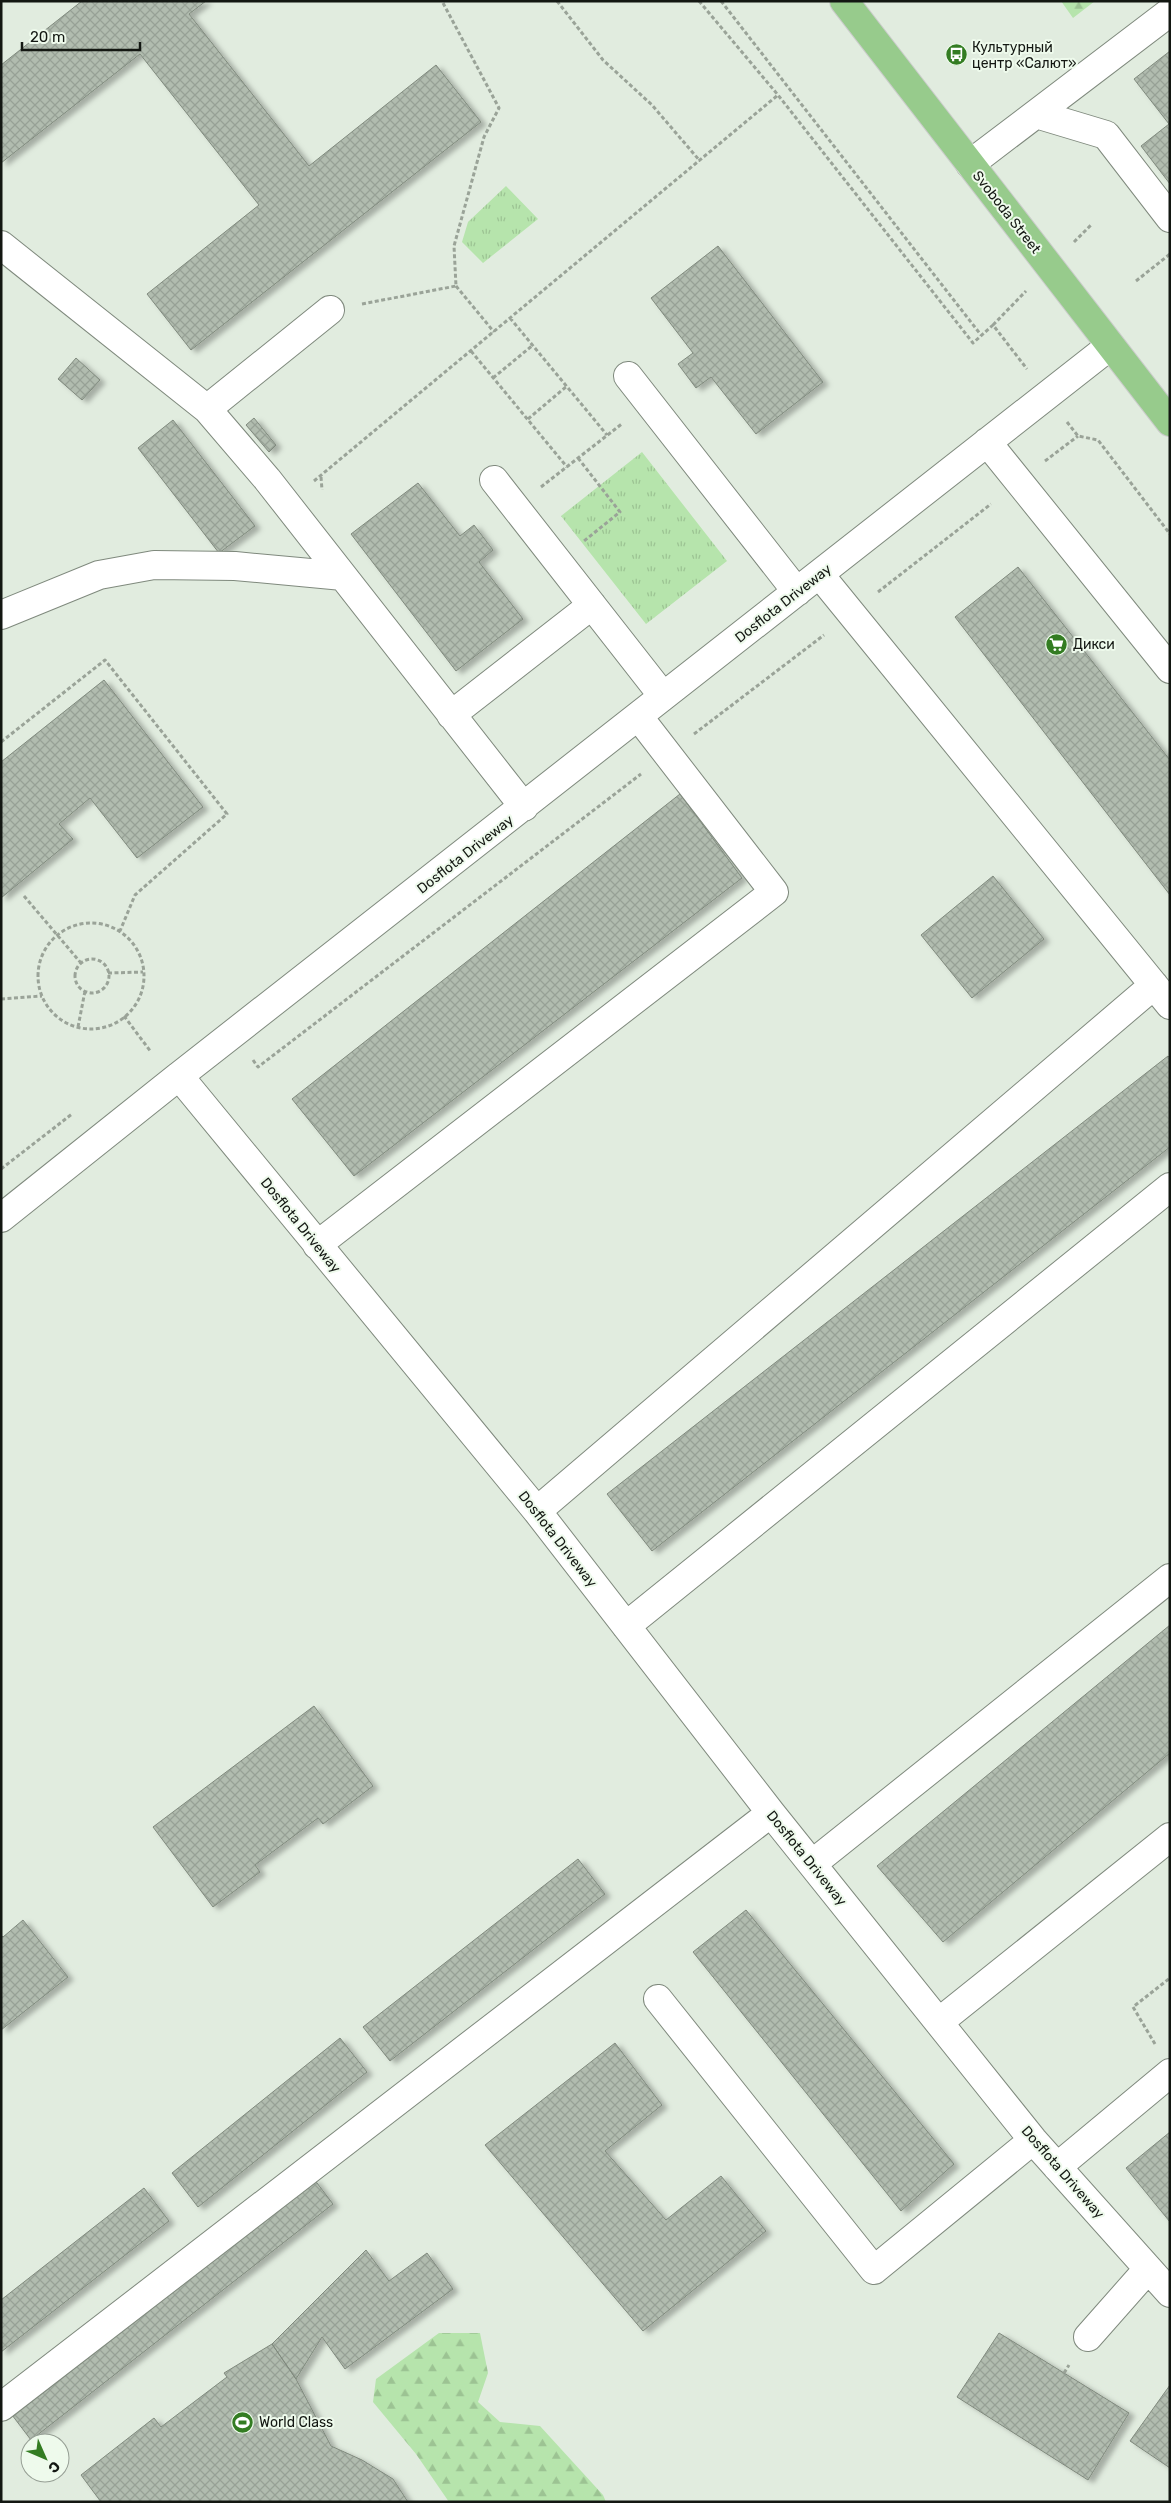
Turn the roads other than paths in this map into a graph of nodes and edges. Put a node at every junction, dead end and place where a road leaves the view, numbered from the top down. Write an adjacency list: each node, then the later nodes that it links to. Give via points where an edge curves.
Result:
1 (844, 1): 4 (main road, Svoboda Street)
2 (1170, 12): 3 (street)
3 (1036, 114): 4 (street); 5 (street, via 1106,135)
4 (970, 164): 8 (main road, Svoboda Street)
5 (1170, 218)
6 (1, 246): 10 (street)
7 (330, 310): 10 (street)
8 (1110, 346): 11 (main road, Svoboda Street); 12 (street, Dosflota Driveway)
9 (628, 376): 16 (street)
10 (207, 409): 15 (street)
11 (1170, 422)
12 (988, 442): 14 (street, Dosflota Driveway); 19 (street)
13 (494, 480): 17 (street)
14 (820, 575): 16 (street, Dosflota Driveway); 24 (street)
15 (343, 576): 18 (street, via 235,566 154,565 99,575); 21 (street)
16 (797, 592): 20 (street, Dosflota Driveway)
17 (592, 604): 20 (street); 21 (street)
18 (1, 615)
19 (1170, 669)
20 (663, 696): 22 (street, Dosflota Driveway)
21 (451, 714): 23 (street)
22 (638, 716): 23 (street, Dosflota Driveway); 28 (street, via 774,892)
23 (524, 807): 25 (street, Dosflota Driveway)
24 (1162, 995): 29 (street)
25 (179, 1076): 27 (street); 28 (street, Dosflota Driveway)
26 (1170, 1187): 31 (street)
27 (1, 1218)
28 (317, 1245): 29 (street, Dosflota Driveway)
29 (536, 1511): 31 (street, Dosflota Driveway)
30 (1170, 1578): 34 (street)
31 (626, 1626): 32 (street, Dosflota Driveway)
32 (771, 1813): 34 (street, Dosflota Driveway); 43 (street)
33 (1170, 1837): 36 (street)
34 (812, 1864): 36 (street, Dosflota Driveway)
35 (658, 1999): 38 (street, via 874,2270)
36 (938, 2022): 38 (street, Dosflota Driveway)
37 (1170, 2073): 39 (street)
38 (1033, 2140): 39 (street, Dosflota Driveway)
39 (1057, 2167): 40 (street, Dosflota Driveway)
40 (1148, 2269): 41 (street, Dosflota Driveway); 42 (street)
41 (1170, 2293)
42 (1088, 2337)
43 (1, 2407)

